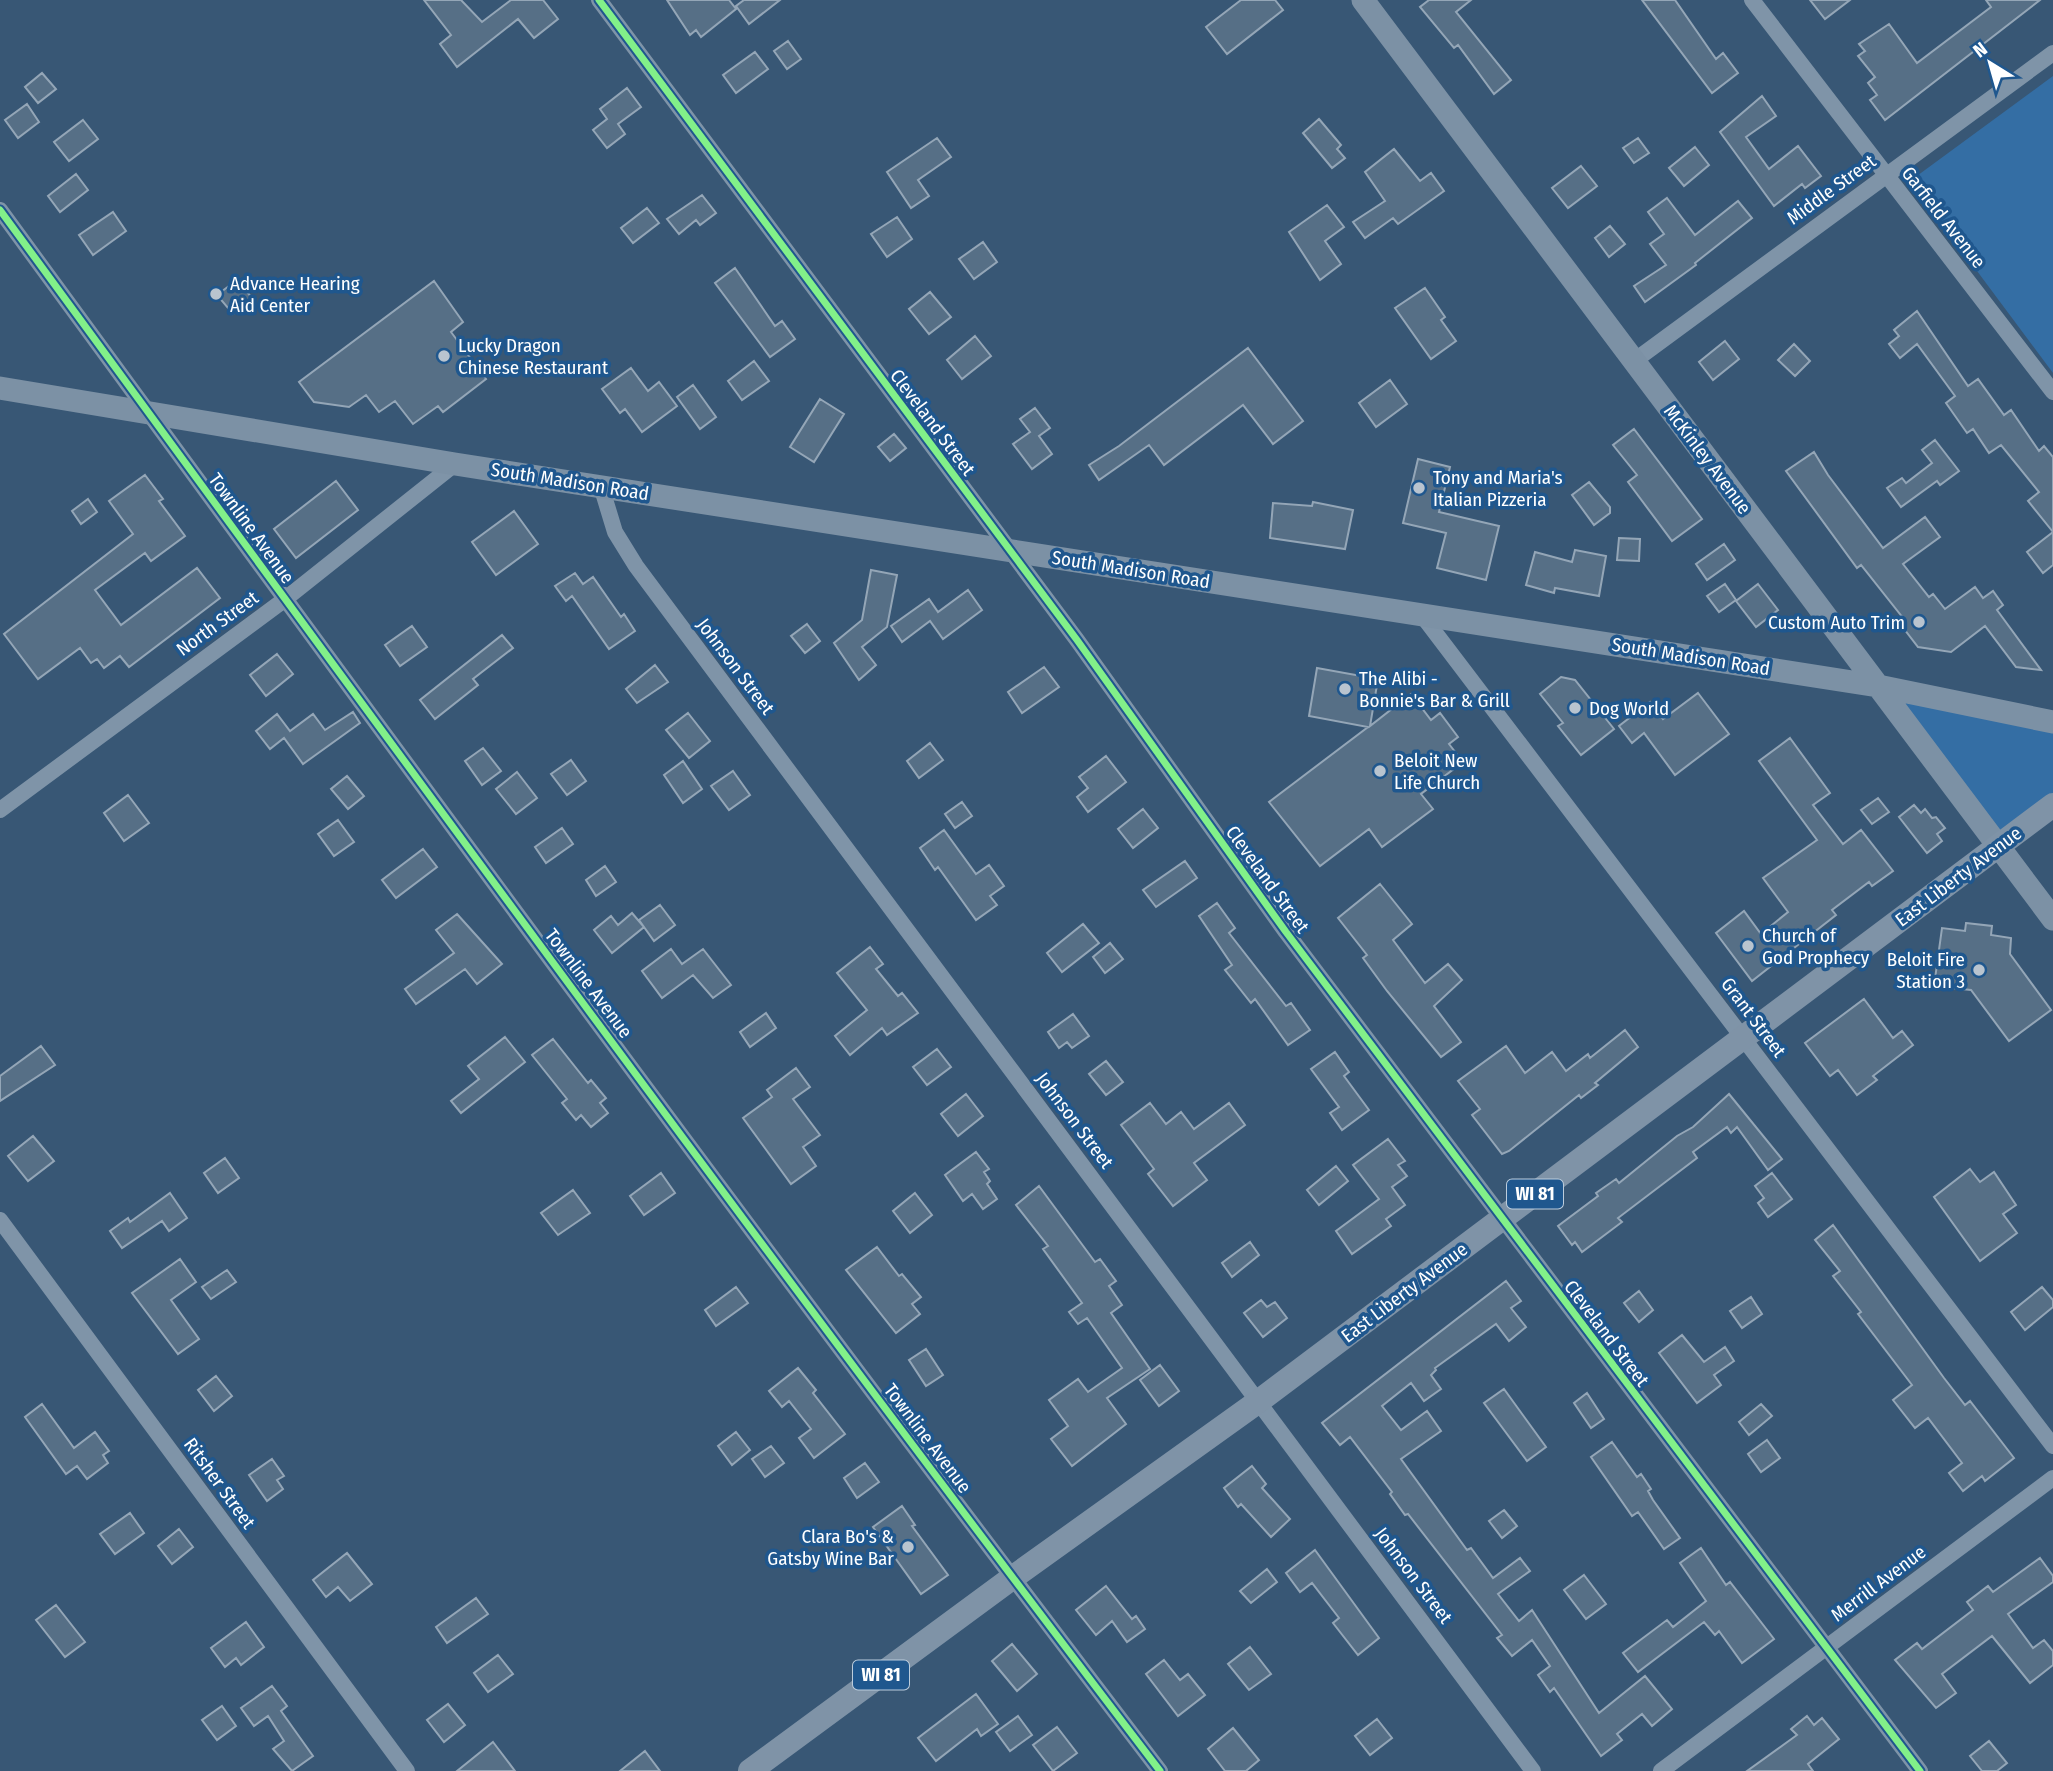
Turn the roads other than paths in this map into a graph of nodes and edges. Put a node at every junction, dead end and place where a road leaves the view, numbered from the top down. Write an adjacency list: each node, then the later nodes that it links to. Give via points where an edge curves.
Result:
1 (599, 0): 13 (street, Cleveland Street)
2 (1363, 0): 7 (main road, McKinley Avenue)
3 (1752, 0): 5 (street, Garfield Avenue)
4 (2053, 53): 5 (street, Middle Street)
5 (1886, 175): 7 (street, Middle Street); 9 (street, Garfield Avenue)
6 (0, 210): 10 (street, Townline Avenue)
7 (1634, 361): 16 (main road, McKinley Avenue)
8 (0, 388): 10 (main road, South Madison Road)
9 (2053, 392)
10 (149, 414): 11 (main road, South Madison Road); 14 (street, Townline Avenue)
11 (455, 464): 12 (main road, South Madison Road); 14 (street, North Street)
12 (601, 486): 13 (main road, South Madison Road); 25 (street, Johnson Street, via 615,532 630,558)
13 (1009, 549): 15 (main road, South Madison Road); 24 (street, Cleveland Street)
14 (284, 600): 19 (street, North Street); 28 (street, Townline Avenue)
15 (1421, 614): 16 (main road, South Madison Road); 22 (street, Grant Street)
16 (1878, 686): 17 (main road, South Madison Road); 20 (main road, McKinley Avenue)
17 (2053, 722)
18 (2053, 805): 20 (main road, East Liberty Avenue / WI 81)
19 (0, 810)
20 (1998, 846): 21 (main road, McKinley Avenue); 22 (main road, East Liberty Avenue / WI 81)
21 (2053, 919)
22 (1743, 1037): 24 (main road, East Liberty Avenue / WI 81); 26 (street, Grant Street)
23 (0, 1220): 31 (street, Ritsher Street)
24 (1501, 1220): 25 (main road, East Liberty Avenue / WI 81); 29 (street, Cleveland Street)
25 (1259, 1401): 28 (main road, East Liberty Avenue / WI 81); 33 (street, Johnson Street)
26 (2053, 1446)
27 (2053, 1478): 29 (street, Merrill Avenue)
28 (1012, 1577): 30 (main road, East Liberty Avenue / WI 81); 32 (street, Townline Avenue)
29 (1826, 1647): 34 (street, Merrill Avenue); 35 (street, Cleveland Street)
30 (767, 1766)
31 (407, 1771)
32 (1160, 1771)
33 (1533, 1771)
34 (1661, 1771)
35 (1920, 1771)

